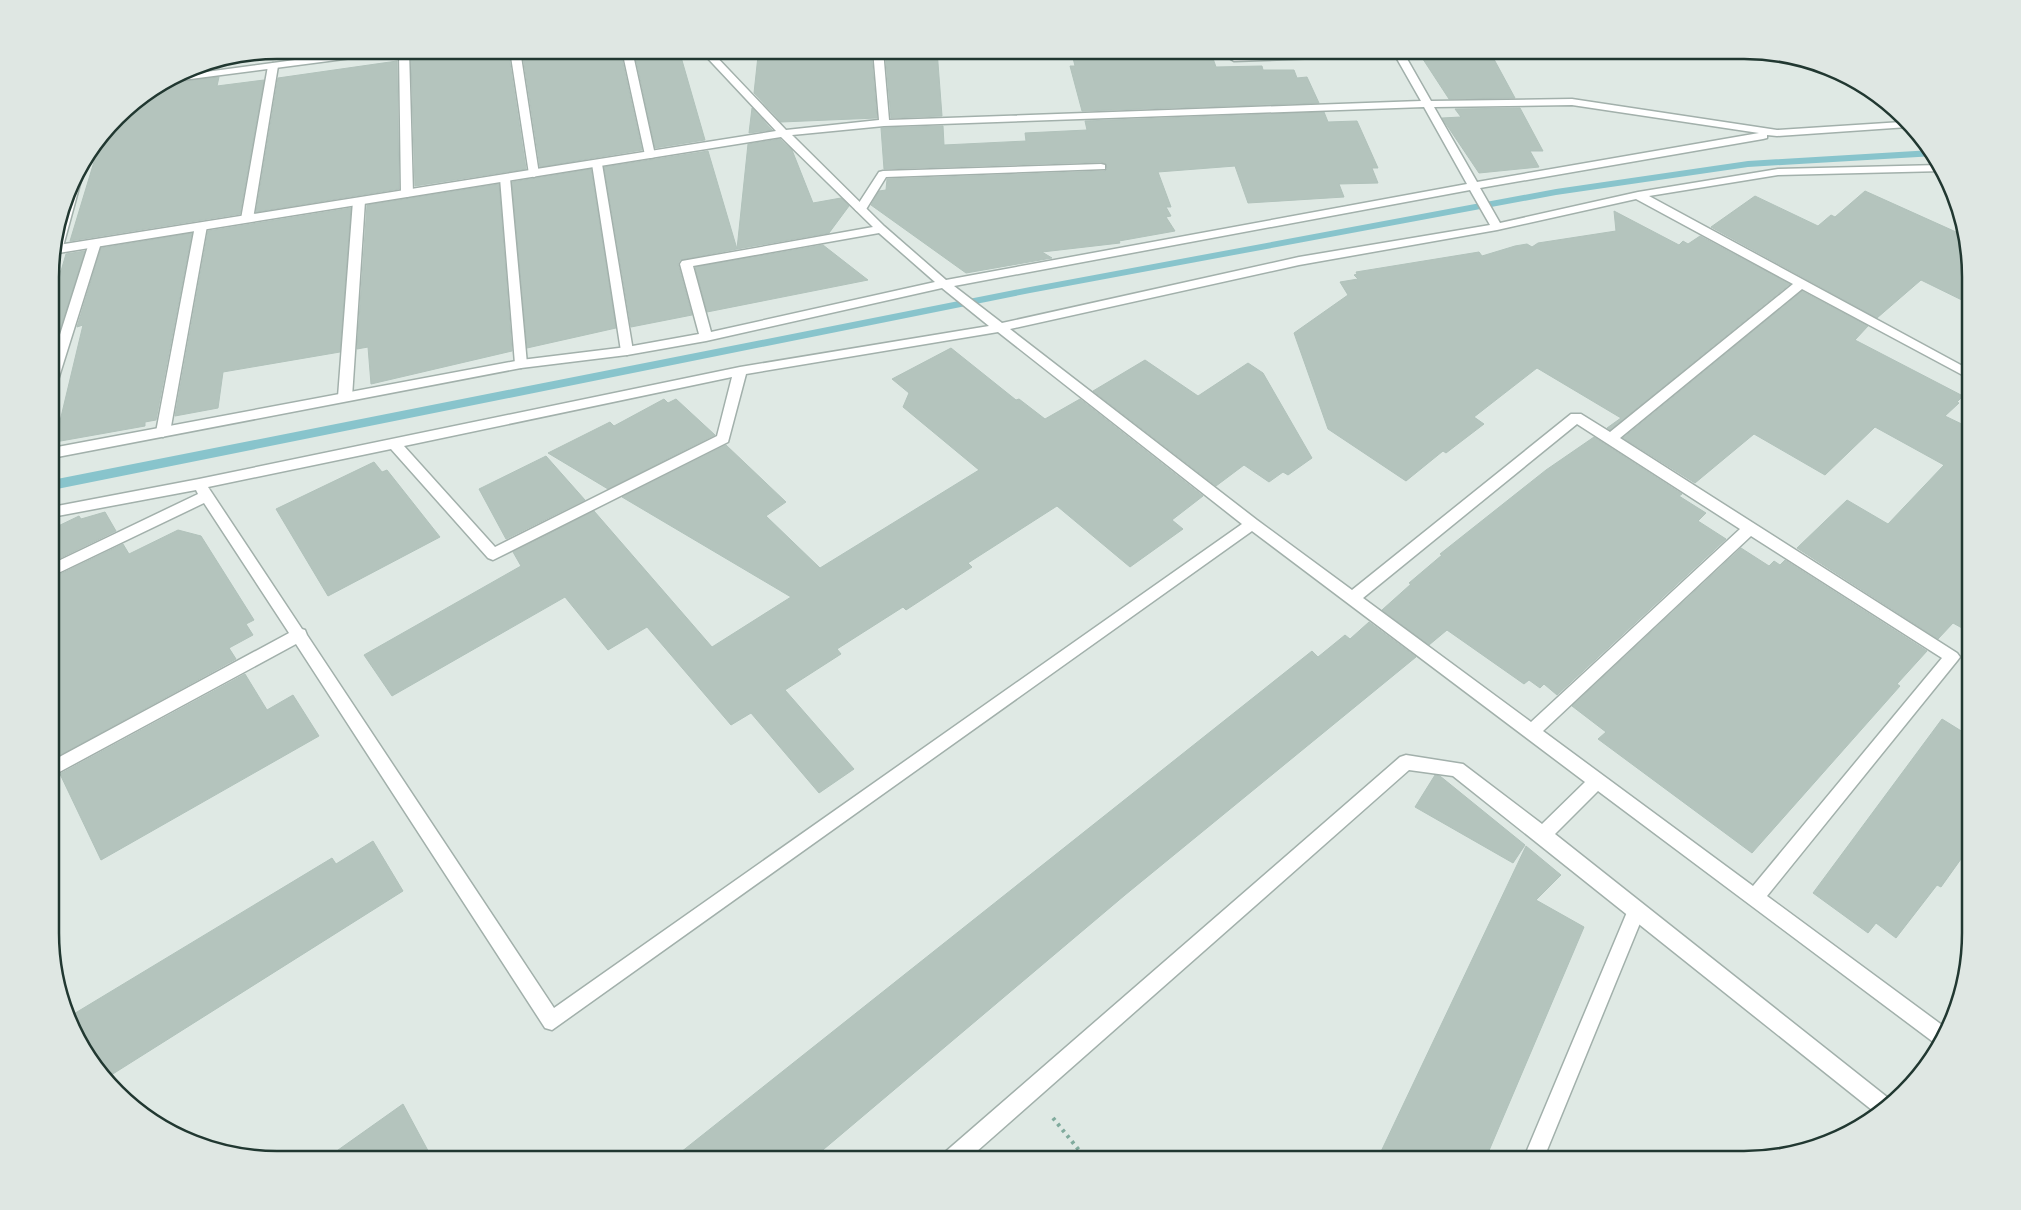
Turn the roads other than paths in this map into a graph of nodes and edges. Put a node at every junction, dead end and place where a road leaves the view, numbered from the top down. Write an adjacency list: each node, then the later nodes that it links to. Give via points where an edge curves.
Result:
1 (319, 59): 8 (street)
2 (404, 59): 22 (street)
3 (516, 59): 19 (street)
4 (629, 59): 15 (street)
5 (713, 59): 14 (street)
6 (879, 59): 11 (street)
7 (1401, 59): 10 (street)
8 (273, 66): 9 (street); 26 (street)
9 (189, 77)
10 (1426, 104): 11 (street); 13 (street, via 1572,102); 21 (street)
11 (884, 124): 14 (street)
12 (1900, 125): 13 (street)
13 (1778, 133): 21 (street)
14 (784, 134): 15 (street); 25 (street)
15 (650, 155): 16 (street)
16 (597, 164): 19 (street); 36 (street)
17 (1101, 167): 25 (street, via 883,174)
18 (1933, 168): 23 (street, via 1778,172)
19 (534, 174): 20 (street)
20 (505, 178): 22 (street); 38 (street)
21 (1473, 186): 28 (street); 33 (street)
22 (407, 194): 24 (street)
23 (1638, 195): 28 (street); 32 (street)
24 (359, 202): 26 (street); 41 (street)
25 (861, 208): 29 (street)
26 (247, 219): 27 (street)
27 (201, 226): 30 (street); 42 (street)
28 (1497, 227): 34 (street, via 1299,261)
29 (883, 229): 33 (street); 35 (street, via 686,264)
30 (95, 243): 31 (street); 37 (street)
31 (61, 249)
32 (1801, 283): 39 (street); 43 (street)
33 (944, 284): 34 (street); 35 (street)
34 (999, 328): 40 (street); 48 (street)
35 (706, 338): 36 (street)
36 (628, 351): 38 (street)
37 (59, 358)
38 (521, 364): 41 (street)
39 (1962, 370)
40 (740, 371): 44 (street); 44 (street, via 723,439 493,554)
41 (345, 397): 42 (street)
42 (163, 432): 45 (street)
43 (1610, 439): 49 (street); 51 (street, via 1576,417)
44 (392, 442): 46 (street)
45 (59, 452)
46 (203, 490): 47 (street); 50 (street); 52 (street)
47 (59, 511)
48 (1252, 524): 51 (street); 52 (street, via 552,1021)
49 (1750, 528): 53 (street); 57 (street, via 1952,657)
50 (59, 566)
51 (1352, 599): 53 (street)
52 (300, 634): 54 (street)
53 (1531, 732): 55 (street)
54 (59, 765)
55 (1597, 781): 56 (street); 57 (street)
56 (1543, 835): 58 (street); 61 (street, via 1457,769 1406,762)
57 (1754, 898): 59 (street)
58 (1636, 911): 60 (street); 62 (street)
59 (1937, 1034)
60 (1880, 1104)
61 (961, 1151)
62 (1537, 1151)

